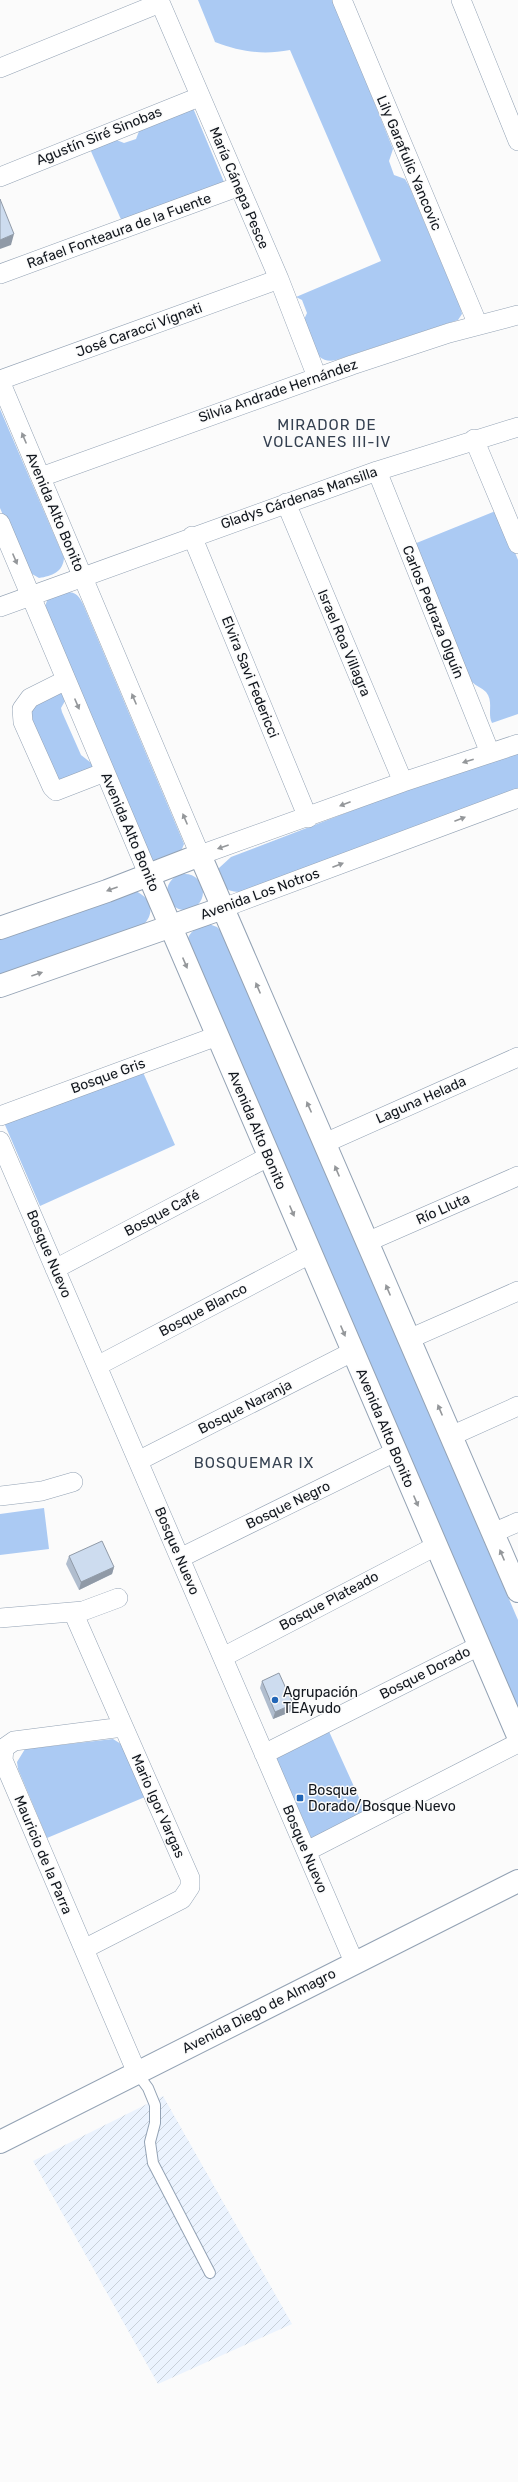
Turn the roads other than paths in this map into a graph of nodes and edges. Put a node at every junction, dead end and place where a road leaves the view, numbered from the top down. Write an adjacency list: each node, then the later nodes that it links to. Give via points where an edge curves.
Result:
1 (342, 0): 12 (street, Lily Garafulic Yancovic)
2 (461, 0): 6 (street)
3 (160, 2): 4 (street); 5 (street, María Cánepa Pesce)
4 (0, 68)
5 (199, 97): 7 (street, Agustín Siré Sinobas); 8 (street, María Cánepa Pesce)
6 (516, 129)
7 (0, 177)
8 (237, 187): 9 (street, Rafael Fonteaura de la Fuente); 10 (street, María Cánepa Pesce)
9 (0, 274)
10 (279, 279): 13 (street, María Cánepa Pesce); 14 (street, José Caracci Vignati)
11 (518, 314): 12 (street, Silvia Andrade Hernández)
12 (478, 325): 13 (street, Silvia Andrade Hernández)
13 (317, 377): 18 (street, Silvia Andrade Hernández)
14 (0, 380): 18 (street, Avenida Alto Bonito, one-way to 14)
15 (518, 426): 16 (street, Gladys Cárdenas Mansilla)
16 (474, 439): 17 (street, Gladys Cárdenas Mansilla); 22 (street)
17 (377, 471): 19 (street, Gladys Cárdenas Mansilla); 28 (street, Carlos Pedraza Olguín)
18 (41, 477): 23 (street, Avenida Alto Bonito)
19 (286, 503): 21 (street, Gladys Cárdenas Mansilla); 30 (street, Israel Roa Villagra)
20 (0, 523): 24 (street, Avenida Alto Bonito, one-way to 24)
21 (192, 536): 23 (street, Gladys Cárdenas Mansilla); 32 (street, Elvira Savi Federicci)
22 (518, 544)
23 (82, 576): 24 (street, Gladys Cárdenas Mansilla); 33 (street, Avenida Alto Bonito, one-way to 23)
24 (30, 594): 25 (street, Gladys Cárdenas Mansilla); 26 (street, Avenida Alto Bonito)
25 (0, 607)
26 (66, 680): 29 (street, Avenida Alto Bonito, one-way to 29); 29 (street, via 30,698 22,709 23,722 56,791)
27 (518, 744): 28 (street)
28 (490, 753): 30 (street, one-way to 30)
29 (105, 772): 34 (street, Avenida Alto Bonito)
30 (403, 782): 32 (street, one-way to 32)
31 (518, 798): 35 (street, Avenida Los Notros, one-way to 31)
32 (308, 818): 33 (street, one-way to 33)
33 (200, 855): 34 (street); 35 (street, Avenida Alto Bonito)
34 (149, 876): 36 (street, one-way to 36); 37 (street, Avenida Alto Bonito)
35 (223, 908): 37 (street, Avenida Los Notros); 43 (street, Avenida Alto Bonito, one-way to 35)
36 (2, 924)
37 (170, 927): 38 (street, Avenida Los Notros, one-way to 37); 39 (street, Avenida Alto Bonito, one-way to 39)
38 (0, 986)
39 (217, 1036): 41 (street, Bosque Gris); 44 (street, Avenida Alto Bonito)
40 (518, 1057): 43 (street, Laguna Helada)
41 (0, 1116)
42 (0, 1141): 48 (street, Bosque Nuevo)
43 (325, 1143): 46 (street, Avenida Alto Bonito, one-way to 43)
44 (268, 1157): 47 (street, Avenida Alto Bonito, one-way to 47); 48 (street, Bosque Café)
45 (518, 1176): 46 (street, Río Lluta)
46 (367, 1242): 50 (street, Avenida Alto Bonito, one-way to 46)
47 (310, 1254): 51 (street, Avenida Alto Bonito, one-way to 51); 52 (street, Bosque Blanco)
48 (55, 1269): 52 (street, Bosque Nuevo)
49 (518, 1291): 50 (street)
50 (409, 1339): 54 (street, Avenida Alto Bonito, one-way to 50)
51 (352, 1352): 55 (street, Avenida Alto Bonito); 56 (street, Bosque Naranja)
52 (97, 1366): 56 (street, Bosque Nuevo)
53 (518, 1406): 54 (street)
54 (451, 1436): 60 (street, Avenida Alto Bonito)
55 (395, 1452): 61 (street, Avenida Alto Bonito, one-way to 61); 62 (street, Bosque Negro)
56 (138, 1461): 62 (street, Bosque Nuevo)
57 (73, 1482): 58 (street, via 42,1491)
58 (0, 1496)
59 (518, 1522): 60 (street)
60 (493, 1533): 63 (street, Avenida Alto Bonito, one-way to 60)
61 (436, 1546): 67 (street, Avenida Alto Bonito); 68 (street, Bosque Plateado)
62 (180, 1558): 68 (street, Bosque Nuevo)
63 (518, 1590)
64 (118, 1598): 65 (street, via 96,1607)
65 (72, 1612): 66 (street); 69 (street, Mario Igor Vargas)
66 (0, 1618)
67 (479, 1646): 70 (street, Avenida Alto Bonito); 72 (street, Bosque Dorado)
68 (223, 1657): 72 (street, Bosque Nuevo)
69 (123, 1727): 75 (street, Mario Igor Vargas, via 190,1878 190,1887 182,1899); 75 (street, Mauricio de la Parra, via 14,1741 8,1744 2,1754 4,1765)
70 (518, 1736)
71 (518, 1743): 73 (street)
72 (264, 1754): 73 (street, Bosque Nuevo)
73 (307, 1852): 76 (street, Bosque Nuevo)
74 (518, 1881): 76 (street, Avenida Diego de Almagro)
75 (84, 1949): 77 (street, Mauricio de la Parra)
76 (354, 1962): 77 (street, Avenida Diego de Almagro)
77 (137, 2073): 78 (street, Avenida Diego de Almagro); 79 (lane, via 148,2088 155,2105 155,2123 150,2142 154,2163)
78 (0, 2142)
79 (210, 2273)

